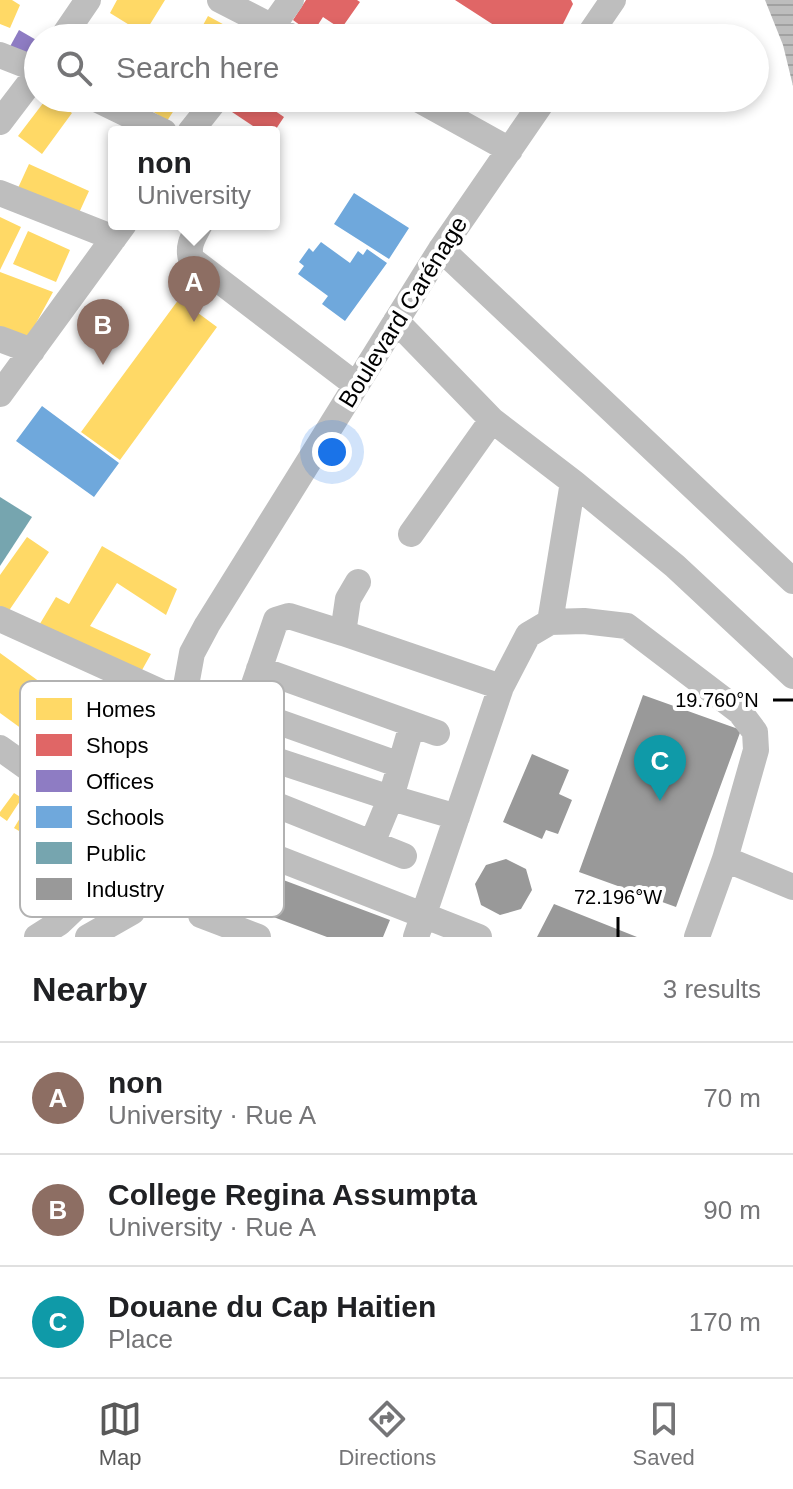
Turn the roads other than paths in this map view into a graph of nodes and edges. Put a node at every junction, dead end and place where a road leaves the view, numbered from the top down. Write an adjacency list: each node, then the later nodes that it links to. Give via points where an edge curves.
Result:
1 (88, 0): 5 (street)
2 (220, 0): 6 (street)
3 (291, 0): 7 (street)
4 (613, 0): 8 (street)
5 (72, 24)
6 (260, 24)
7 (281, 24)
8 (597, 24)
9 (0, 55): 10 (street)
10 (24, 65)
11 (24, 90): 15 (street)
12 (123, 112): 16 (street)
13 (441, 112): 17 (street)
14 (536, 112): 17 (street, Boulevard Carénage)
15 (0, 122)
16 (152, 126)
17 (510, 150): 22 (street, Boulevard Carénage)
18 (0, 193): 19 (street)
19 (108, 227)
20 (197, 230): 26 (street, via 188,251 191,259)
21 (119, 231): 25 (street)
22 (441, 249): 23 (street, Boulevard Carénage); 31 (street)
23 (396, 321): 26 (street, Boulevard Carénage); 28 (street)
24 (0, 339): 25 (street)
25 (32, 351): 27 (street)
26 (356, 385): 39 (street, Boulevard Carénage, via 207,625 192,653)
27 (0, 394)
28 (492, 420): 29 (street); 30 (street)
29 (573, 482): 34 (street); 37 (street, via 675,566)
30 (411, 534)
31 (793, 581)
32 (358, 582): 35 (street, via 348,599)
33 (0, 619): 38 (street)
34 (550, 622): 41 (street, via 528,635); 52 (street, via 627,626 740,712 755,732 756,750)
35 (343, 633): 36 (street, via 289,616 279,618); 41 (street)
36 (259, 669): 40 (street); 46 (street, via 425,729)
37 (793, 676)
38 (137, 681)
39 (187, 681)
40 (255, 681)
41 (501, 687): 49 (street)
42 (284, 724): 46 (street)
43 (0, 748): 44 (street)
44 (20, 762)
45 (284, 762): 47 (street)
46 (400, 765): 47 (street)
47 (391, 797): 49 (street); 50 (street)
48 (284, 808): 50 (street)
49 (457, 817): 58 (street)
50 (372, 843): 51 (street)
51 (404, 856)
52 (725, 859): 54 (street); 63 (street)
53 (284, 865): 58 (street)
54 (793, 887)
55 (71, 917): 59 (street, Boulevard Carénage)
56 (123, 917): 60 (street)
57 (197, 926): 61 (street)
58 (420, 926): 62 (street)
59 (57, 932)
60 (88, 937)
61 (258, 937)
62 (479, 937)
63 (697, 937)

